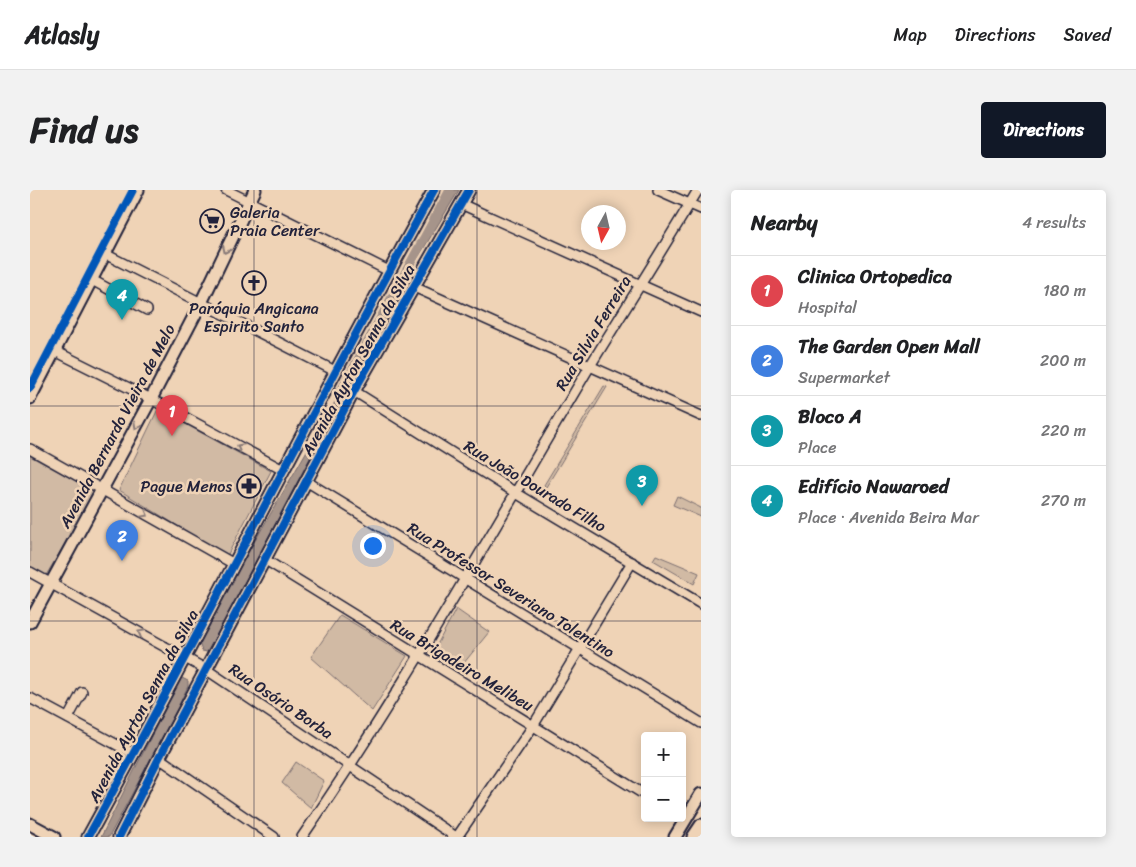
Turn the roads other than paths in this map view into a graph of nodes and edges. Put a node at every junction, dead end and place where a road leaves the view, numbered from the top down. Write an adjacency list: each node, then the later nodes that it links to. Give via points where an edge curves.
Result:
1 (138, 190): 12 (main road)
2 (226, 190): 8 (street)
3 (255, 190): 8 (main road, Avenida Bernardo Vieira de Melo)
4 (469, 190): 10 (main road, Avenida Ayrton Senna da Silva)
5 (658, 190): 9 (street)
6 (698, 190): 9 (street, Rua Silvia Ferreira)
7 (430, 191): 13 (main road, Avenida Ayrton Senna da Silva)
8 (249, 201): 13 (street); 17 (main road, Avenida Bernardo Vieira de Melo, one-way to 17)
9 (690, 203): 11 (street); 15 (street, Rua Silvia Ferreira)
10 (461, 204): 15 (street); 16 (main road, Avenida Ayrton Senna da Silva)
11 (701, 209)
12 (105, 254): 14 (main road); 17 (street)
13 (389, 271): 22 (main road, Avenida Ayrton Senna da Silva)
14 (92, 280): 18 (street); 20 (main road)
15 (640, 285): 19 (street); 21 (street, Rua Silvia Ferreira)
16 (414, 287): 21 (street, via 461,313); 23 (main road, Avenida Ayrton Senna da Silva)
17 (201, 303): 22 (street); 25 (main road, Avenida Bernardo Vieira de Melo)
18 (147, 310)
19 (701, 312)
20 (55, 351): 24 (main road); 25 (street)
21 (591, 366): 26 (street, via 605,376); 31 (street, Rua Silvia Ferreira)
22 (335, 371): 28 (main road, Avenida Ayrton Senna da Silva)
23 (354, 391): 29 (main road, Avenida Ayrton Senna da Silva); 31 (street, Rua João Dourado Filho)
24 (30, 398)
25 (151, 399): 28 (street, one-way to 25); 30 (main road, Avenida Bernardo Vieira de Melo, one-way to 30)
26 (701, 416)
27 (30, 449): 30 (street)
28 (283, 470): 34 (main road, Avenida Ayrton Senna da Silva)
29 (306, 481): 32 (main road, Avenida Ayrton Senna da Silva); 36 (street, Rua Professor Severiano Tolentino)
30 (103, 490): 34 (street, one-way to 34); 37 (main road, Avenida Bernardo Vieira de Melo)
31 (516, 493): 33 (street, Rua João Dourado Filho); 36 (street, Rua Silvia Ferreira)
32 (264, 559): 42 (street, Rua Brigadeiro Melibeu); 43 (main road, Avenida Ayrton Senna da Silva)
33 (632, 562): 38 (street, Rua João Dourado Filho); 40 (street)
34 (234, 564): 41 (main road, Avenida Ayrton Senna da Silva)
35 (30, 572): 37 (street, Rua Osório Borba)
36 (465, 578): 40 (street, Rua Professor Severiano Tolentino); 42 (street, Rua Silvia Ferreira)
37 (51, 583): 39 (main road, Avenida Bernardo Vieira de Melo); 41 (street, Rua Osório Borba, one-way to 37)
38 (701, 604)
39 (30, 622)
40 (579, 649): 47 (street, Rua Professor Severiano Tolentino); 48 (street)
41 (184, 656): 43 (street, Rua Osório Borba); 49 (main road, Avenida Ayrton Senna da Silva)
42 (419, 656): 48 (street, Rua Brigadeiro Melibeu); 51 (street, Rua Silvia Ferreira)
43 (207, 670): 50 (main road, Avenida Ayrton Senna da Silva); 51 (street, Rua Osório Borba)
44 (82, 692): 46 (street)
45 (30, 698): 46 (street)
46 (68, 718): 49 (street)
47 (701, 723)
48 (533, 726): 52 (street, Rua Brigadeiro Melibeu); 64 (street)
49 (134, 754): 60 (main road, Avenida Ayrton Senna da Silva)
50 (159, 758): 61 (main road, Avenida Ayrton Senna da Silva); 62 (street)
51 (352, 766): 63 (street, Rua Silvia Ferreira); 64 (street, Rua Osório Borba)
52 (641, 793)
53 (701, 794): 54 (main road)
54 (686, 816)
55 (686, 820): 58 (street)
56 (683, 822): 65 (main road)
57 (30, 824): 59 (main road)
58 (699, 830)
59 (54, 837)
60 (88, 837)
61 (119, 837)
62 (274, 837)
63 (302, 837)
64 (457, 837)
65 (676, 837)

